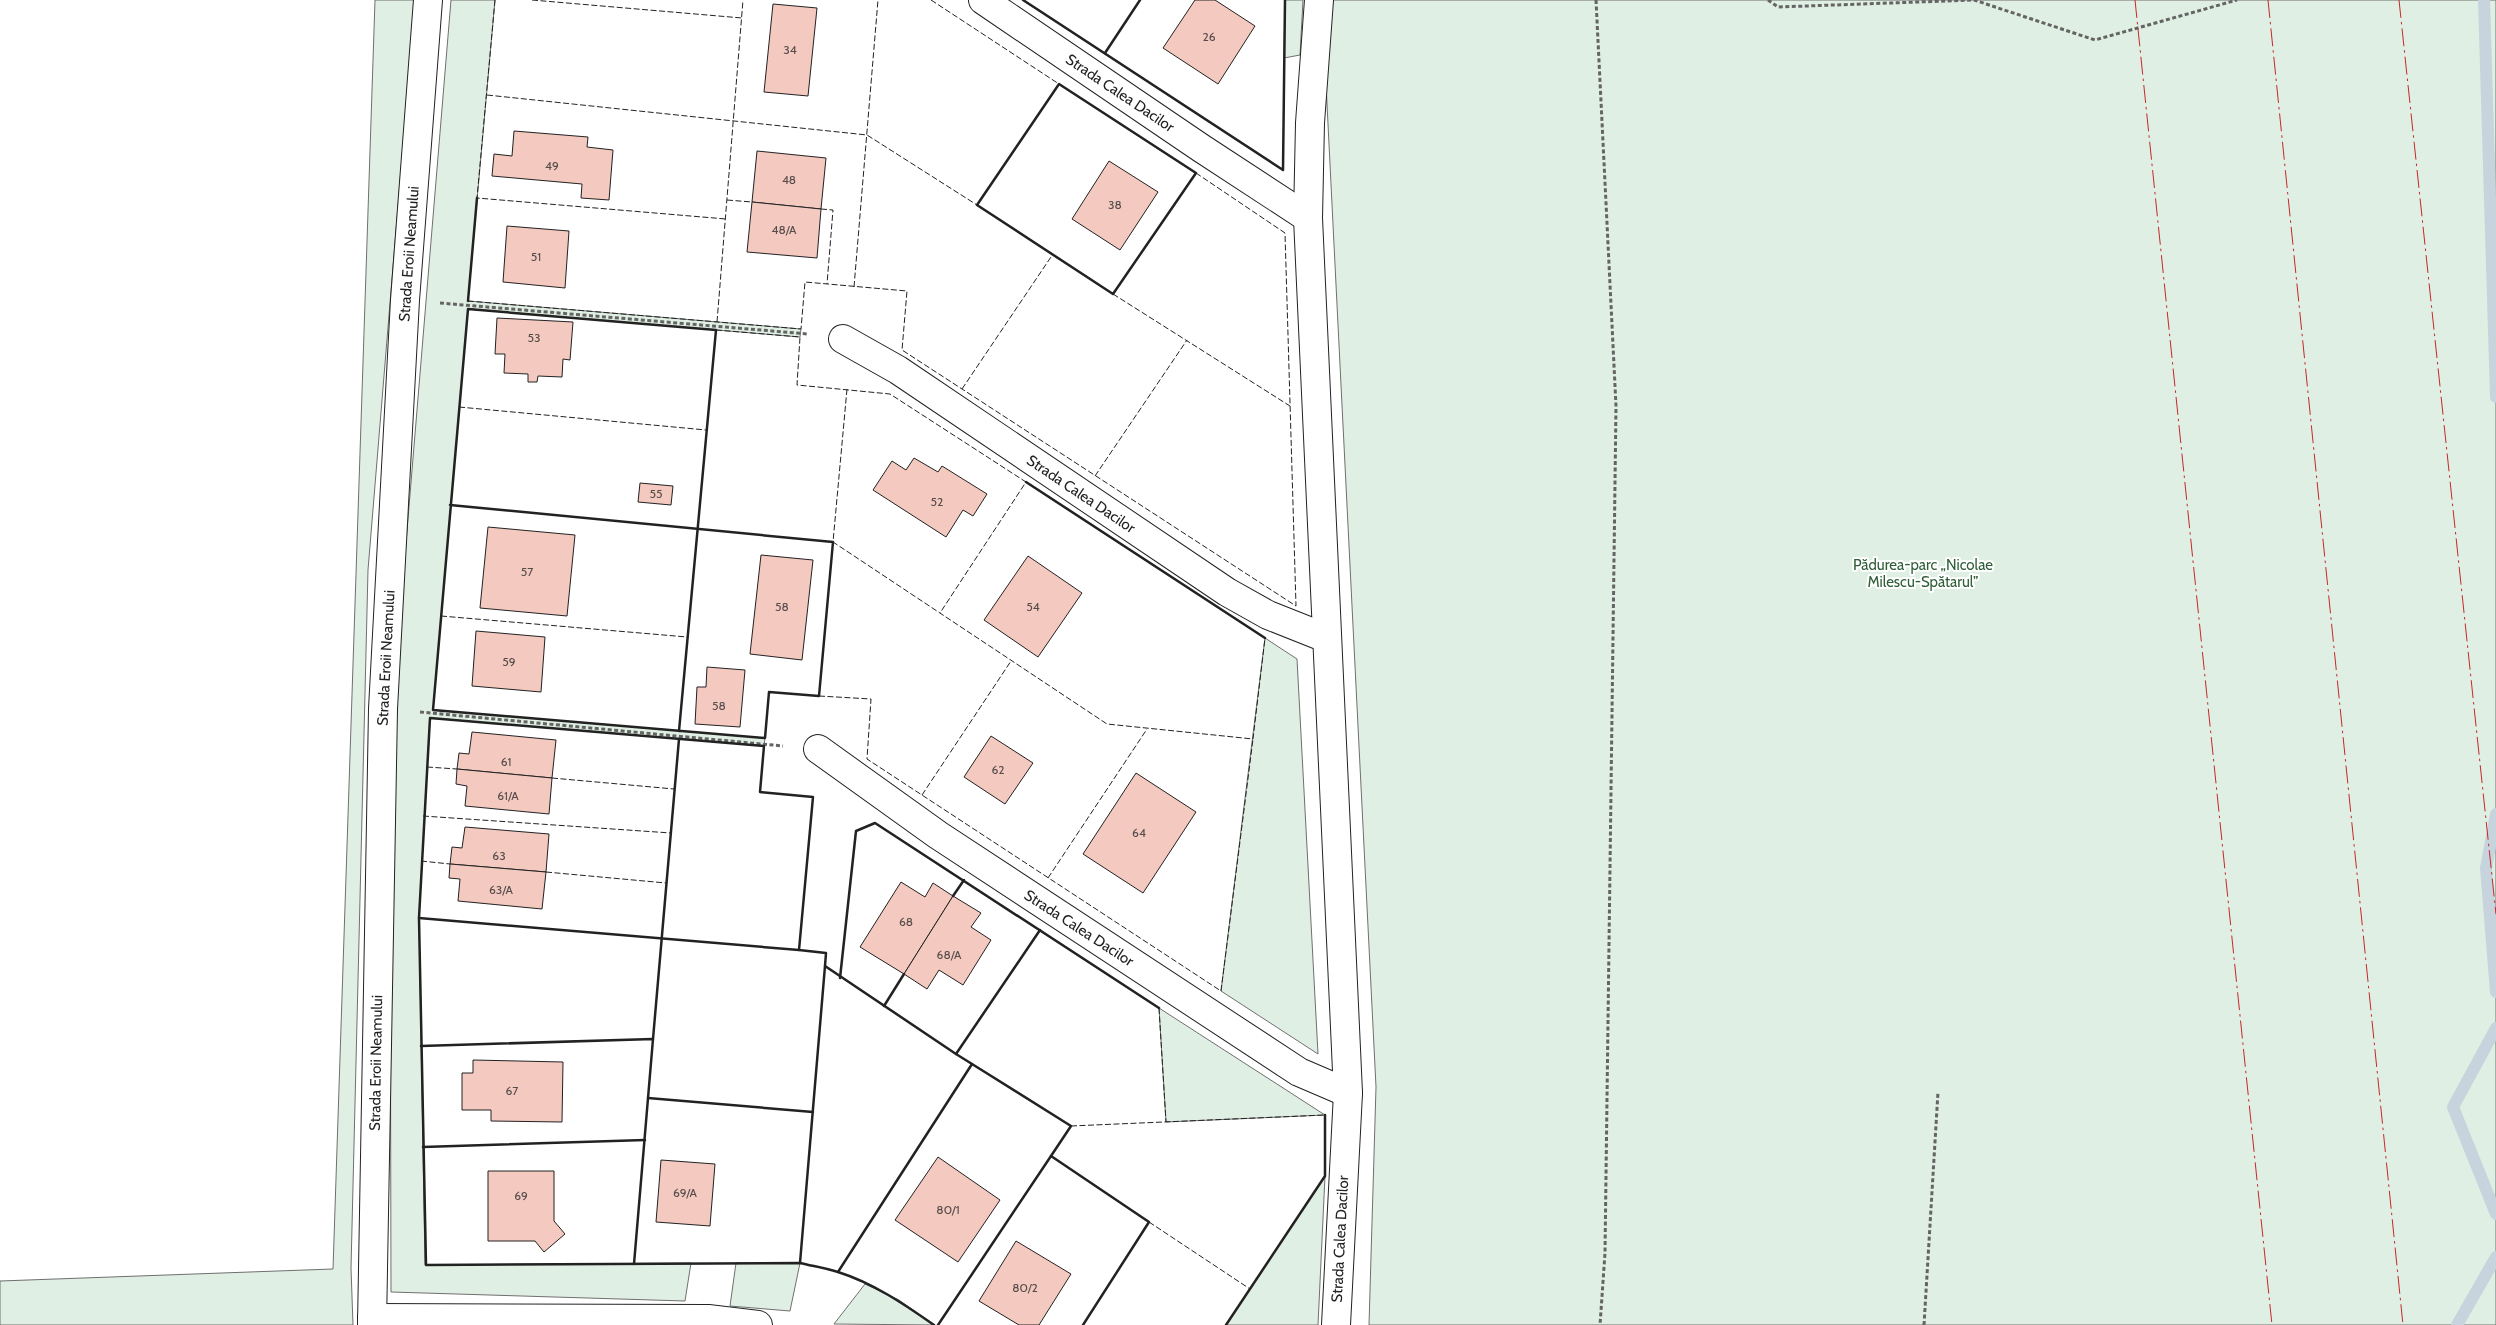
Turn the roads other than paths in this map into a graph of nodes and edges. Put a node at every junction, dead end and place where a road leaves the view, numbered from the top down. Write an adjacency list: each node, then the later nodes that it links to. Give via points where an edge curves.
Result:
1 (428, 0): 9 (street, Strada Eroii Neamului, via 406,300 383,709)
2 (983, 0): 4 (street, Strada Calea Dacilor)
3 (1319, 0): 4 (street, Strada Calea Dacilor, via 1310,123)
4 (1308, 218): 6 (street, Strada Calea Dacilor)
5 (843, 339): 6 (street, Strada Calea Dacilor, via 898,370 1228,592 1268,615)
6 (1326, 638): 8 (street, Strada Calea Dacilor)
7 (818, 749): 8 (street, Strada Calea Dacilor, via 938,835 1299,1072)
8 (1348, 1093): 11 (street, Strada Calea Dacilor)
9 (372, 1322): 10 (street, Strada Eroii Neamului, via 708,1318)
10 (758, 1325)
11 (1336, 1325)

